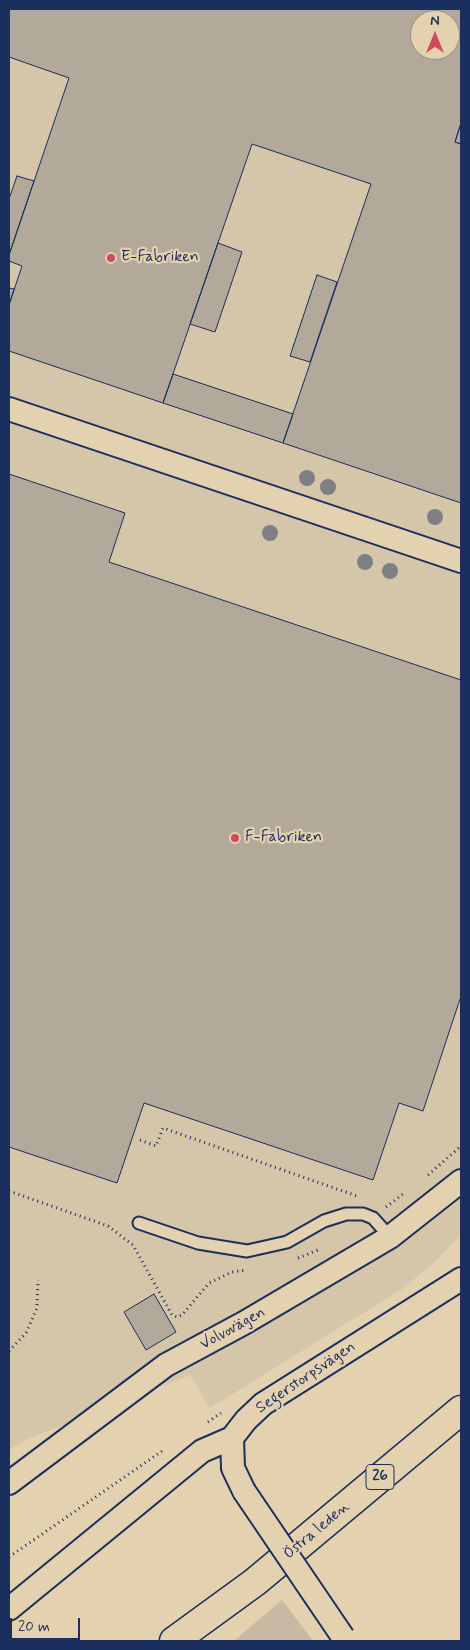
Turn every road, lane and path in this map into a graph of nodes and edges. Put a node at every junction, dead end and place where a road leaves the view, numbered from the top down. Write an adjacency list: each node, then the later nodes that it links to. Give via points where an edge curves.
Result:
1 (9, 409): 2 (street)
2 (461, 561)
3 (140, 1140): 5 (path, via 156,1146 163,1128)
4 (461, 1181): 9 (street, Volvovägen)
5 (360, 1197)
6 (379, 1203): 7 (path)
7 (388, 1206)
8 (140, 1223): 9 (lane, via 198,1243 247,1252 286,1242 324,1221 346,1214 373,1218)
9 (390, 1237): 16 (street, Volvovägen, via 166,1365)
10 (461, 1279): 14 (street, Segerstorpsvägen, via 263,1404)
11 (38, 1280): 12 (path, via 37,1308 26,1333)
12 (9, 1351)
13 (461, 1410): 19 (highway, Östra leden / 26)
14 (232, 1438): 18 (street, via 202,1451); 20 (street, bridge, via 233,1468 244,1491)
15 (166, 1448): 17 (path)
16 (9, 1483)
17 (9, 1557)
18 (9, 1609)
19 (216, 1611): 21 (highway, Östra leden / 26); 22 (highway, Östra leden / 26)
20 (345, 1639)
21 (174, 1641)
22 (187, 1641)

